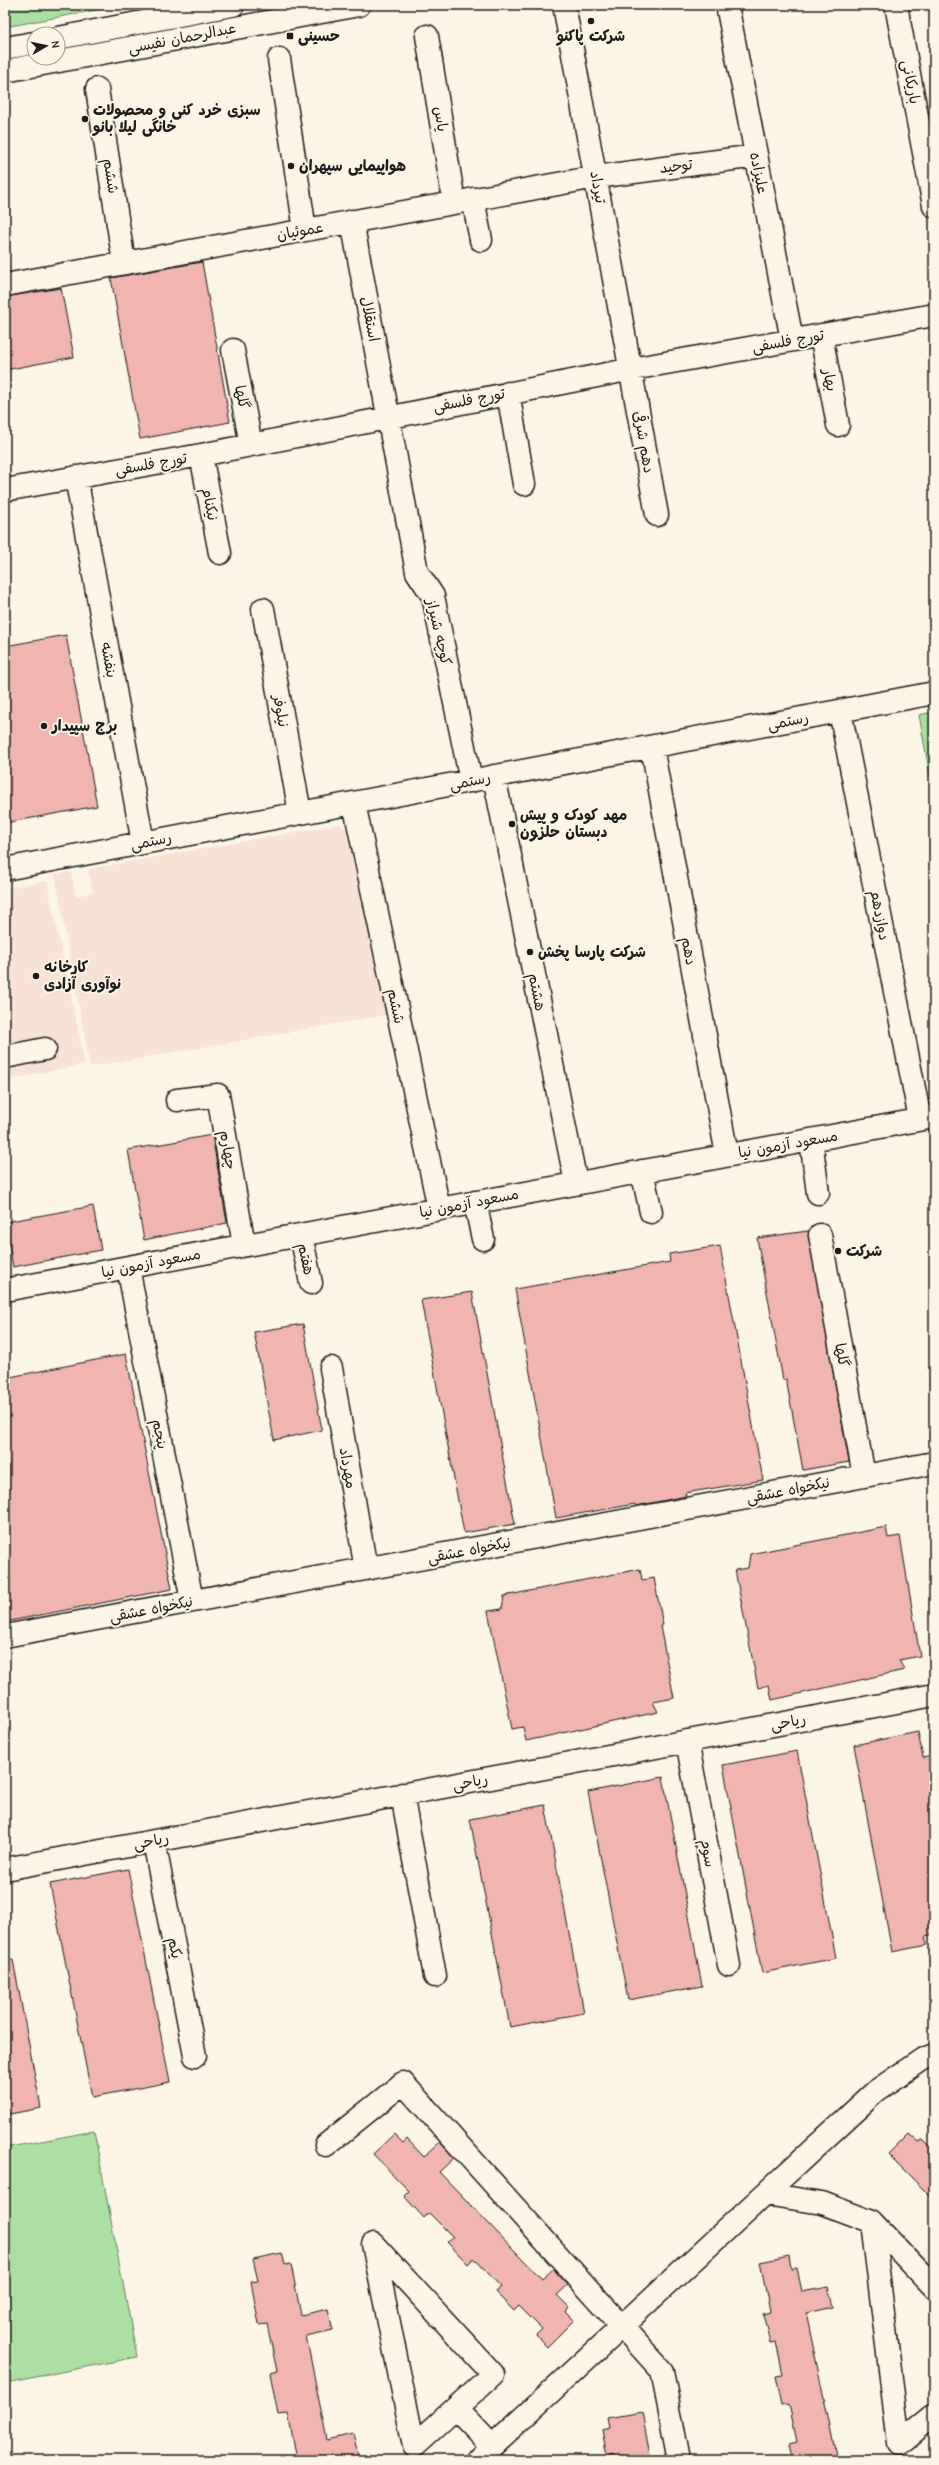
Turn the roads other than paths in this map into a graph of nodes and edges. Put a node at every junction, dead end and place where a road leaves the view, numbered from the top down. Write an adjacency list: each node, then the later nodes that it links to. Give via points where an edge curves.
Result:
1 (233, 5): 6 (street, عبدالرحمان نفیسی)
2 (359, 5): 11 (street, عبدالرحمان نفیسی)
3 (564, 5): 14 (street, تیرداد)
4 (727, 5): 13 (street, علیزاده)
5 (896, 5): 16 (street, باریکانی)
6 (66, 36)
7 (427, 36): 15 (street, یاس)
8 (26, 44): 9 (street)
9 (5, 48)
10 (279, 60): 18 (street)
11 (5, 71)
12 (97, 89): 20 (street, ششم)
13 (756, 156): 14 (street, توحید); 24 (street, علیزاده)
14 (596, 177): 15 (street, عموئیان); 26 (street, تیرداد)
15 (464, 201): 17 (street, عموئیان); 19 (street, یاس)
16 (934, 206)
17 (352, 221): 18 (street, عموئیان); 28 (street, استقلال)
18 (306, 230): 20 (street, عموئیان)
19 (481, 240)
20 (124, 263): 21 (street, عموئیان)
21 (5, 285)
22 (934, 315): 23 (street, تورج فلسفی)
23 (821, 335): 24 (street, تورج فلسفی); 29 (street, بهار)
24 (792, 340): 26 (street, تورج فلسفی)
25 (233, 350): 30 (street, گلها)
26 (632, 369): 27 (street, تورج فلسفی); 35 (street, دهم شرقی)
27 (508, 393): 28 (street, تورج فلسفی); 33 (street)
28 (389, 416): 30 (street, تورج فلسفی); 42 (street, کوچه شیراز, via 417,572 433,596)
29 (838, 425)
30 (251, 445): 31 (street, تورج فلسفی)
31 (201, 455): 32 (street, تورج فلسفی); 36 (street, نیکنام)
32 (76, 477): 34 (street, تورج فلسفی); 45 (street, بنفشه)
33 (524, 484)
34 (5, 490)
35 (657, 515)
36 (220, 553)
37 (263, 609): 44 (street, نیلوفر)
38 (934, 693): 39 (street, رستمی)
39 (840, 711): 40 (street, رستمی); 50 (street, دوازدهم)
40 (652, 747): 41 (street, رستمی); 52 (street, دهم)
41 (494, 776): 42 (street, رستمی); 54 (street, هشتم)
42 (471, 781): 43 (street, رستمی)
43 (354, 803): 44 (street, رستمی); 57 (street, ششم)
44 (300, 813): 45 (street, رستمی)
45 (142, 843): 46 (street, رستمی)
46 (5, 869)
47 (45, 1049): 48 (street)
48 (5, 1057)
49 (177, 1100): 62 (street, چهارم, via 218,1095)
50 (927, 1118): 51 (street, مسعود آزمون نیا)
51 (811, 1140): 52 (street, مسعود آزمون نیا); 55 (street)
52 (727, 1155): 53 (street, مسعود آزمون نیا)
53 (642, 1171): 54 (street, مسعود آزمون نیا); 58 (street)
54 (576, 1183): 56 (street, مسعود آزمون نیا)
55 (818, 1193)
56 (475, 1202): 57 (street, مسعود آزمون نیا); 61 (street)
57 (439, 1209): 59 (street, مسعود آزمون نیا)
58 (651, 1212)
59 (301, 1234): 62 (street, مسعود آزمون نیا); 64 (street, هفتم)
60 (820, 1235): 68 (street, گلها)
61 (483, 1239)
62 (244, 1245): 63 (street, مسعود آزمون نیا)
63 (128, 1267): 65 (street, مسعود آزمون نیا); 70 (street, پنجم)
64 (311, 1283)
65 (5, 1290)
66 (331, 1368): 69 (street, مهرداد)
67 (934, 1465): 68 (street, نیکخواه عشقی)
68 (864, 1476): 69 (street, نیکخواه عشقی)
69 (366, 1569): 70 (street, نیکخواه عشقی)
70 (192, 1601): 71 (street, نیکخواه عشقی)
71 (5, 1636)
72 (933, 1699): 73 (street, ریاحی)
73 (687, 1741): 74 (street, ریاحی); 77 (street, سوم)
74 (402, 1794): 75 (street, ریاحی); 78 (street)
75 (154, 1841): 76 (street, ریاحی); 80 (street, یکم)
76 (5, 1869)
77 (729, 1965)
78 (435, 1976)
79 (934, 2055): 82 (street, via 923,2059 876,2092)
80 (196, 2056)
81 (326, 2145): 85 (street, via 403,2083)
82 (765, 2194): 83 (street, via 822,2203); 85 (street)
83 (872, 2222): 84 (street); 87 (street, via 899,2444)
84 (934, 2287)
85 (621, 2327): 88 (street); 89 (street, via 662,2372)
86 (456, 2408): 86 (street, via 493,2374 373,2244 414,2446); 88 (street)
87 (934, 2415)
88 (484, 2453)
89 (679, 2460)

